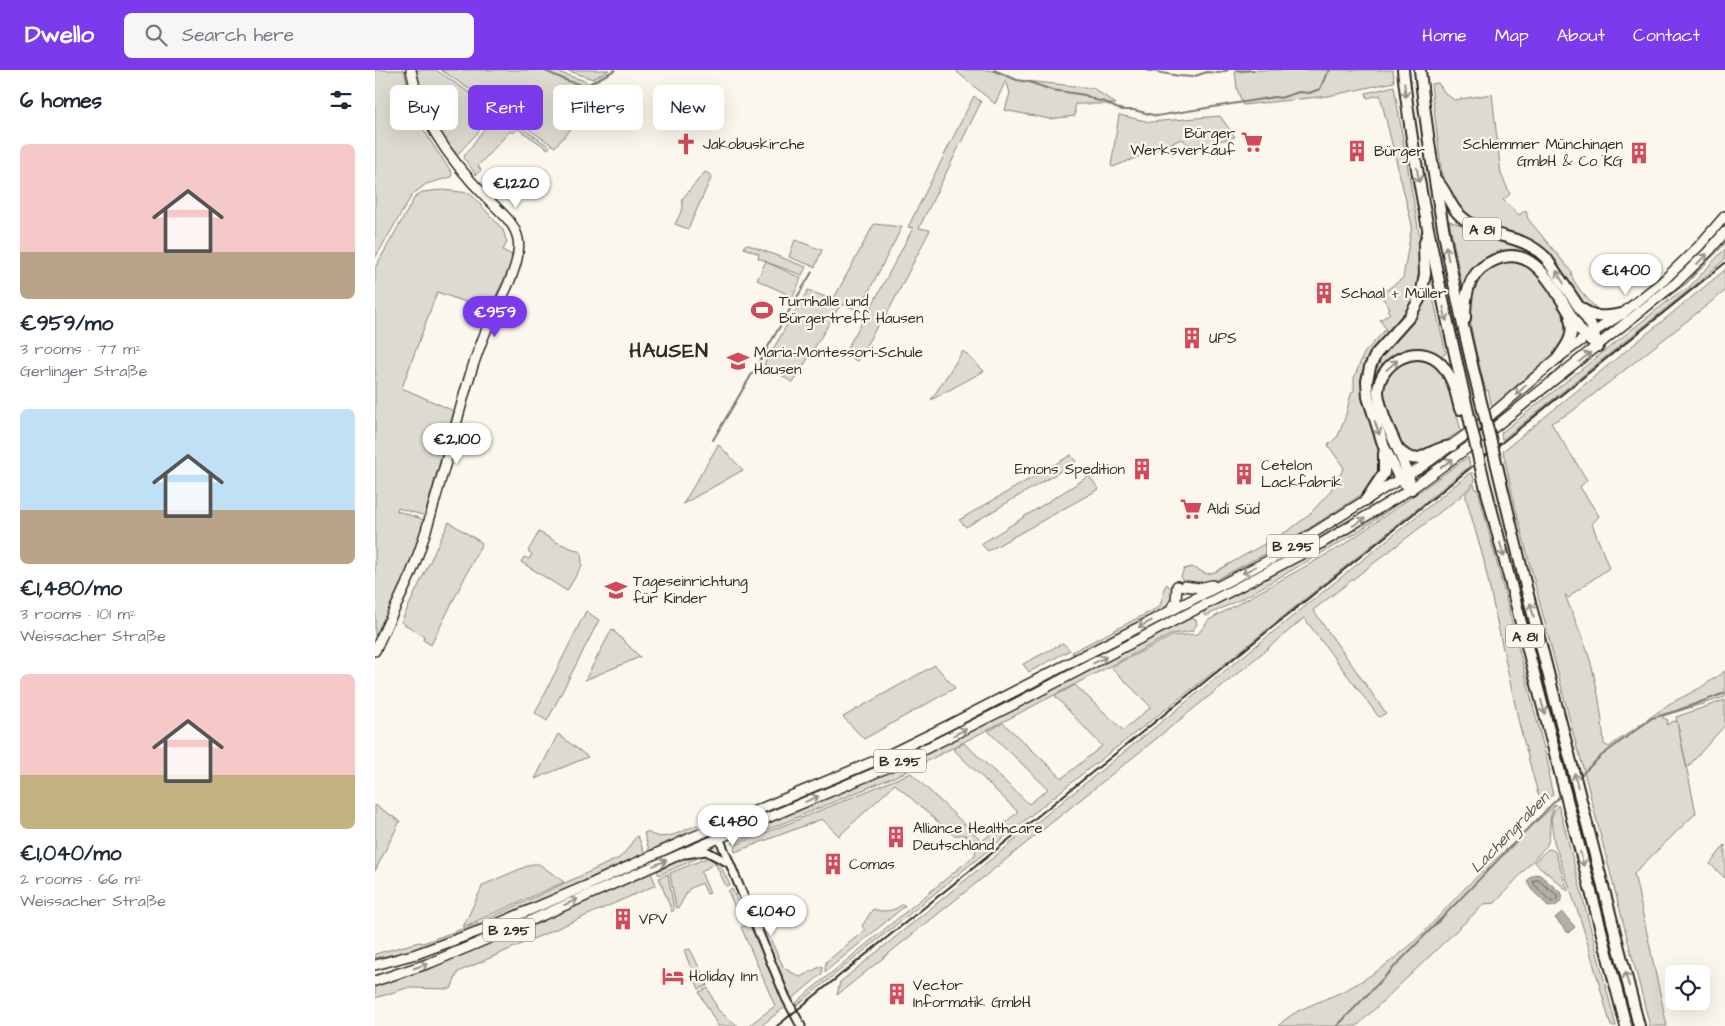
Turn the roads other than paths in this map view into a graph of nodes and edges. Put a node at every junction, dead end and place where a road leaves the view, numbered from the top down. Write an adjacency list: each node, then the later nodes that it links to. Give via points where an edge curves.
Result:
1 (411, 70): 25 (main road, via 429,123 468,176 507,217 516,232 519,248 515,267 475,359 417,558)
2 (1403, 70): 6 (highway, A 81, one-way to 6)
3 (1420, 70): 4 (highway, A 81)
4 (1434, 178): 10 (highway, A 81, one-way to 4, via 1553,267 1540,251 1525,242 1481,229 1463,219); 13 (highway, A 81, one-way to 4)
5 (1725, 216): 8 (main road)
6 (1428, 232): 16 (highway, A 81, one-way to 16); 18 (highway, one-way to 18, via 1421,296 1410,316 1377,354 1367,381 1368,398)
7 (1725, 232): 9 (main road, one-way to 7)
8 (1686, 261): 9 (main road, via 1684,271); 11 (main road)
9 (1687, 274): 14 (main road)
10 (1572, 307): 11 (highway, via 1596,316); 12 (highway, A 81); 13 (highway, via 1532,262 1518,257 1501,258 1476,272 1468,287); 15 (highway, via 1573,330)
11 (1622, 314): 12 (main road)
12 (1590, 334): 14 (highway, A 81); 15 (main road, B 295)
13 (1464, 335): 34 (highway, A 81, one-way to 13, bridge)
14 (1598, 346): 21 (main road, B 295, one-way to 14, via 1481,438)
15 (1558, 358): 17 (main road, B 295, one-way to 17)
16 (1467, 423): 19 (highway, A 81, one-way to 16, via 1379,390 1387,368 1406,356 1431,357 1448,372); 33 (highway, A 81, one-way to 33, bridge)
17 (1452, 446): 19 (highway, via 1418,458 1404,455); 20 (main road, B 295)
18 (1384, 447): 20 (highway); 22 (highway, via 1384,473)
19 (1396, 448): 20 (highway, A 81)
20 (1404, 477): 21 (highway, A 81); 22 (main road, B 295)
21 (1411, 488): 27 (main road, B 295, one-way to 21, via 889,766 951,736 1317,546)
22 (1366, 500): 23 (main road, B 295, one-way to 23, via 1290,548)
23 (1217, 586): 24 (main road, B 295); 24 (main road, via 1180,586 1177,602)
24 (1168, 612): 26 (main road, B 295, one-way to 26, via 909,745)
25 (375, 651)
26 (715, 828): 27 (street); 30 (main road, B 295, via 491,927)
27 (719, 838): 28 (main road, B 295); 29 (street)
28 (681, 854): 29 (street, via 706,851); 31 (main road, B 295, one-way to 28, via 430,963)
29 (729, 863): 32 (street)
30 (375, 965)
31 (375, 981)
32 (801, 1026)
33 (1626, 1026)
34 (1639, 1026)

